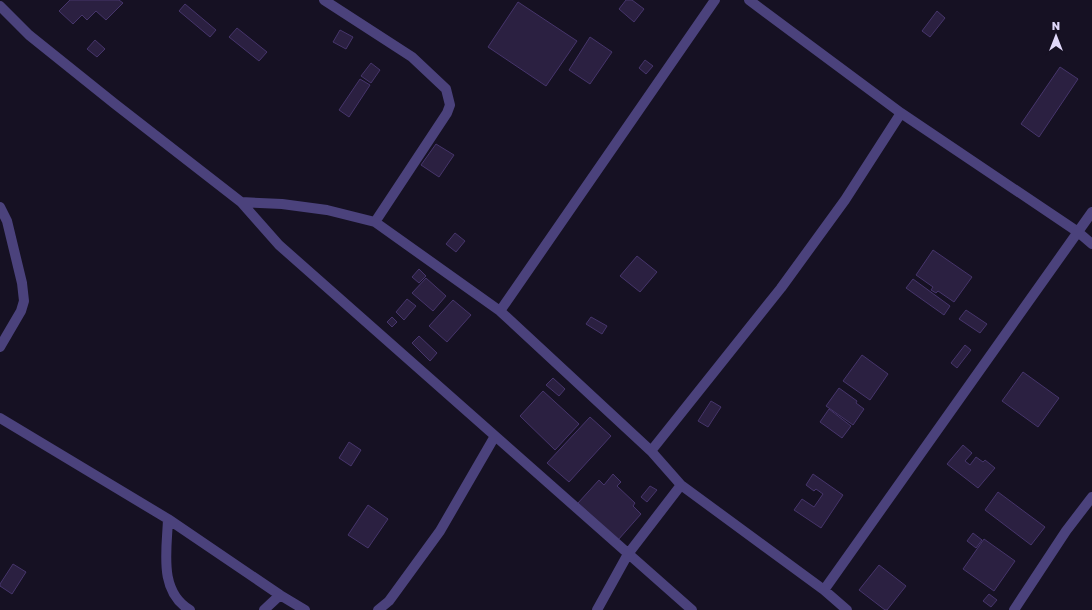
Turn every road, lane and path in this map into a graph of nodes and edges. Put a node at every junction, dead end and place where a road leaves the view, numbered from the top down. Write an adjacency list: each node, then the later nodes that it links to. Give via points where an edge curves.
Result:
1 (324, 0): 9 (street, via 412,57 446,89 449,100 447,113)
2 (715, 0): 12 (street)
3 (749, 0): 5 (street)
4 (0, 6): 6 (street, via 29,35)
5 (901, 113): 10 (street); 16 (street, via 845,200 782,288)
6 (241, 202): 9 (street, via 327,210); 15 (street, via 279,245)
7 (0, 207): 13 (street, via 7,221 24,300 21,311)
8 (1092, 212): 10 (street)
9 (375, 222): 12 (street)
10 (1078, 232): 11 (street); 21 (street)
11 (1092, 244)
12 (500, 311): 16 (street)
13 (0, 347)
14 (0, 418): 19 (street)
15 (495, 436): 20 (street); 26 (street, via 440,531 389,601)
16 (651, 451): 17 (street)
17 (681, 485): 20 (street); 21 (street)
18 (1092, 497): 30 (street, via 1066,531)
19 (168, 519): 22 (street); 23 (street, via 166,571 172,592)
20 (628, 554): 27 (street); 28 (street)
21 (824, 590): 29 (street)
22 (280, 595): 24 (street); 25 (street)
23 (190, 610)
24 (264, 610)
25 (305, 610)
26 (378, 610)
27 (597, 610)
28 (692, 610)
29 (847, 610)
30 (1014, 610)

